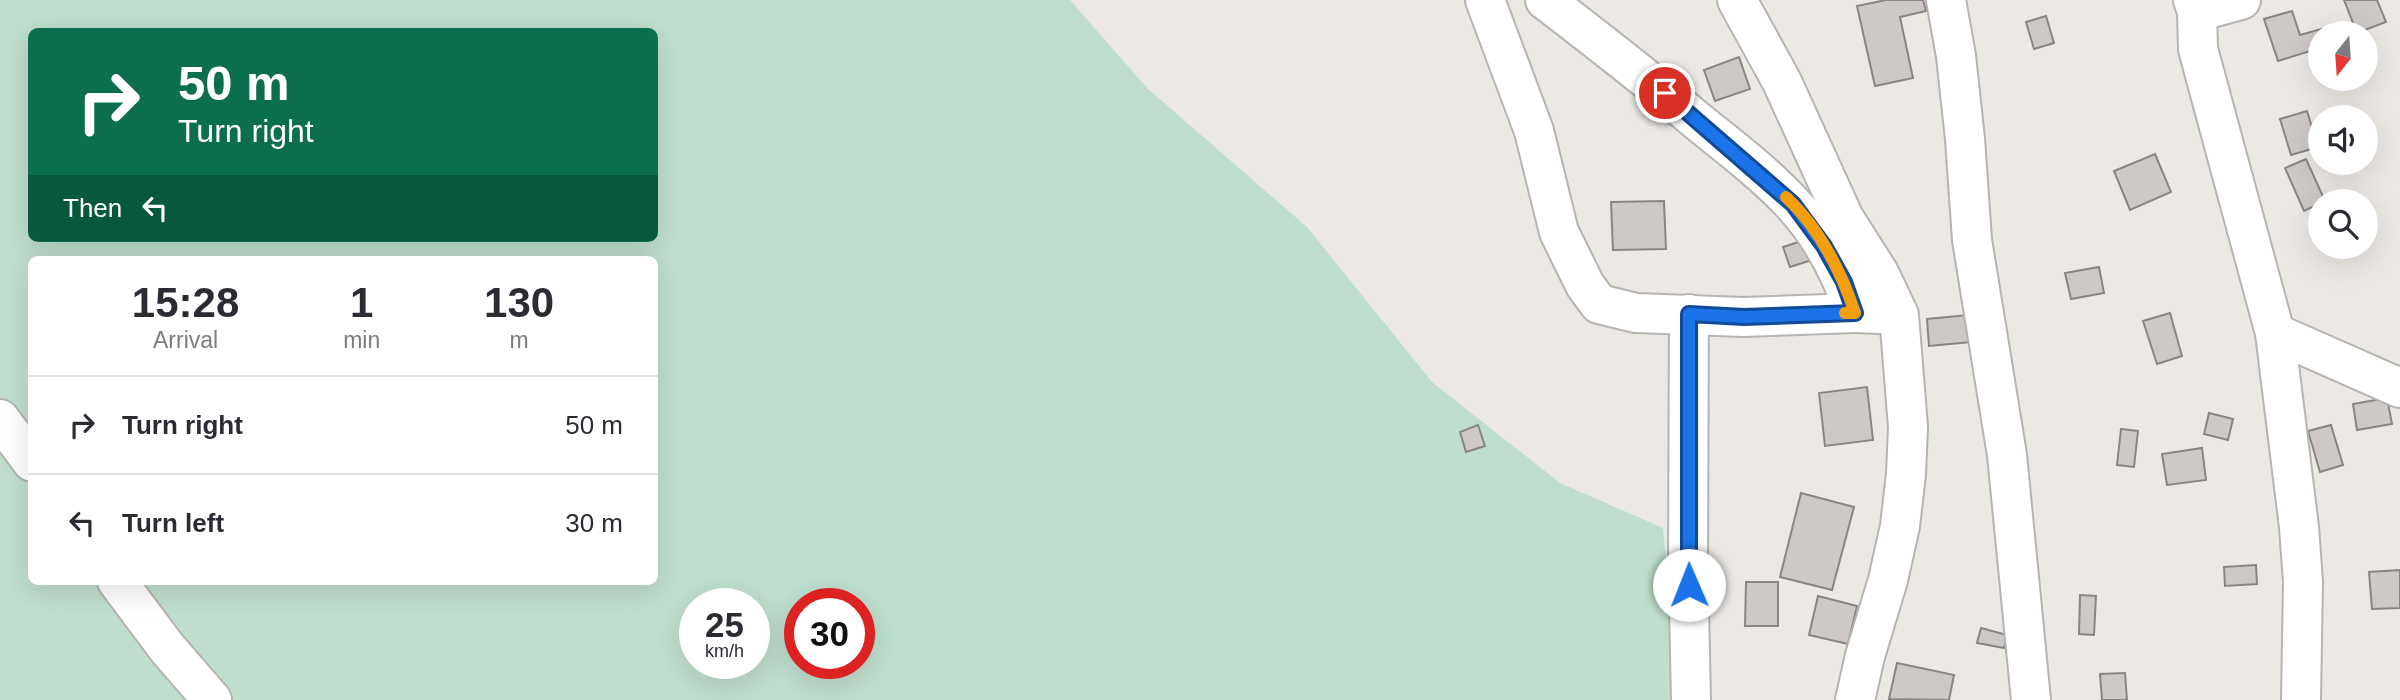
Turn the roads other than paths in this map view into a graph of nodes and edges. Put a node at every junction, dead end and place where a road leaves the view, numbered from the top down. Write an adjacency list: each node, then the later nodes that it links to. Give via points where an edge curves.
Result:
1 (1485, 0): 8 (street, via 1534,131 1559,232 1585,285 1604,307)
2 (1545, 0): 7 (street, via 1634,67 1793,204 1824,246)
3 (1737, 0): 9 (street, via 1782,82 1844,218)
4 (1946, 0): 18 (street, via 1965,139 1972,240 2007,455)
5 (2241, 0): 6 (street)
6 (2195, 6): 10 (street, via 2198,49)
7 (1855, 313): 8 (street); 9 (street)
8 (1689, 314): 16 (street)
9 (1899, 315): 17 (street, via 1908,427 1906,474 1888,580)
10 (2275, 333): 11 (street); 19 (street, via 2303,582)
11 (2400, 388)
12 (0, 419): 13 (street)
13 (28, 458)
14 (120, 585): 15 (street)
15 (212, 700)
16 (1691, 700)
17 (1855, 700)
18 (2031, 700)
19 (2301, 700)

